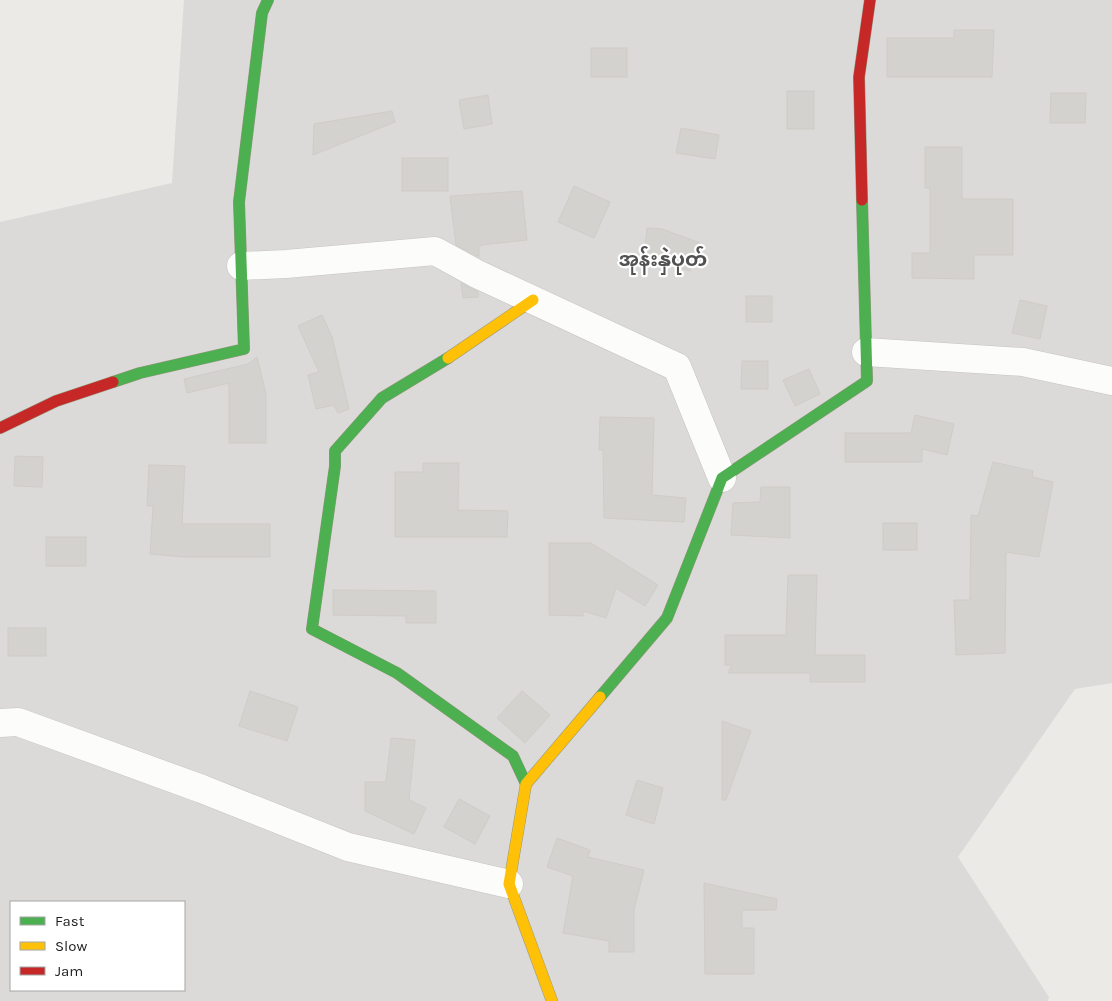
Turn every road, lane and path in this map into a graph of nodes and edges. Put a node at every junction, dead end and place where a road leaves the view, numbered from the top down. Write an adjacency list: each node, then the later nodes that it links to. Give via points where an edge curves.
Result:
1 (268, 0): 3 (street, via 262,13 239,202)
2 (870, 0): 5 (street, via 859,77)
3 (241, 266): 4 (street, via 435,251); 7 (street, via 244,349 140,372 56,402)
4 (533, 300): 8 (street, via 677,367); 10 (street, via 438,365 382,398 335,451 312,629 398,673 505,750 512,756)
5 (866, 352): 6 (street, via 1023,362); 8 (street, via 867,381)
6 (1112, 381)
7 (0, 428)
8 (722, 478): 10 (street, via 667,618)
9 (0, 723): 11 (street, via 18,722 202,789 348,847)
10 (526, 784): 11 (street)
11 (510, 884): 12 (street)
12 (552, 1001)

